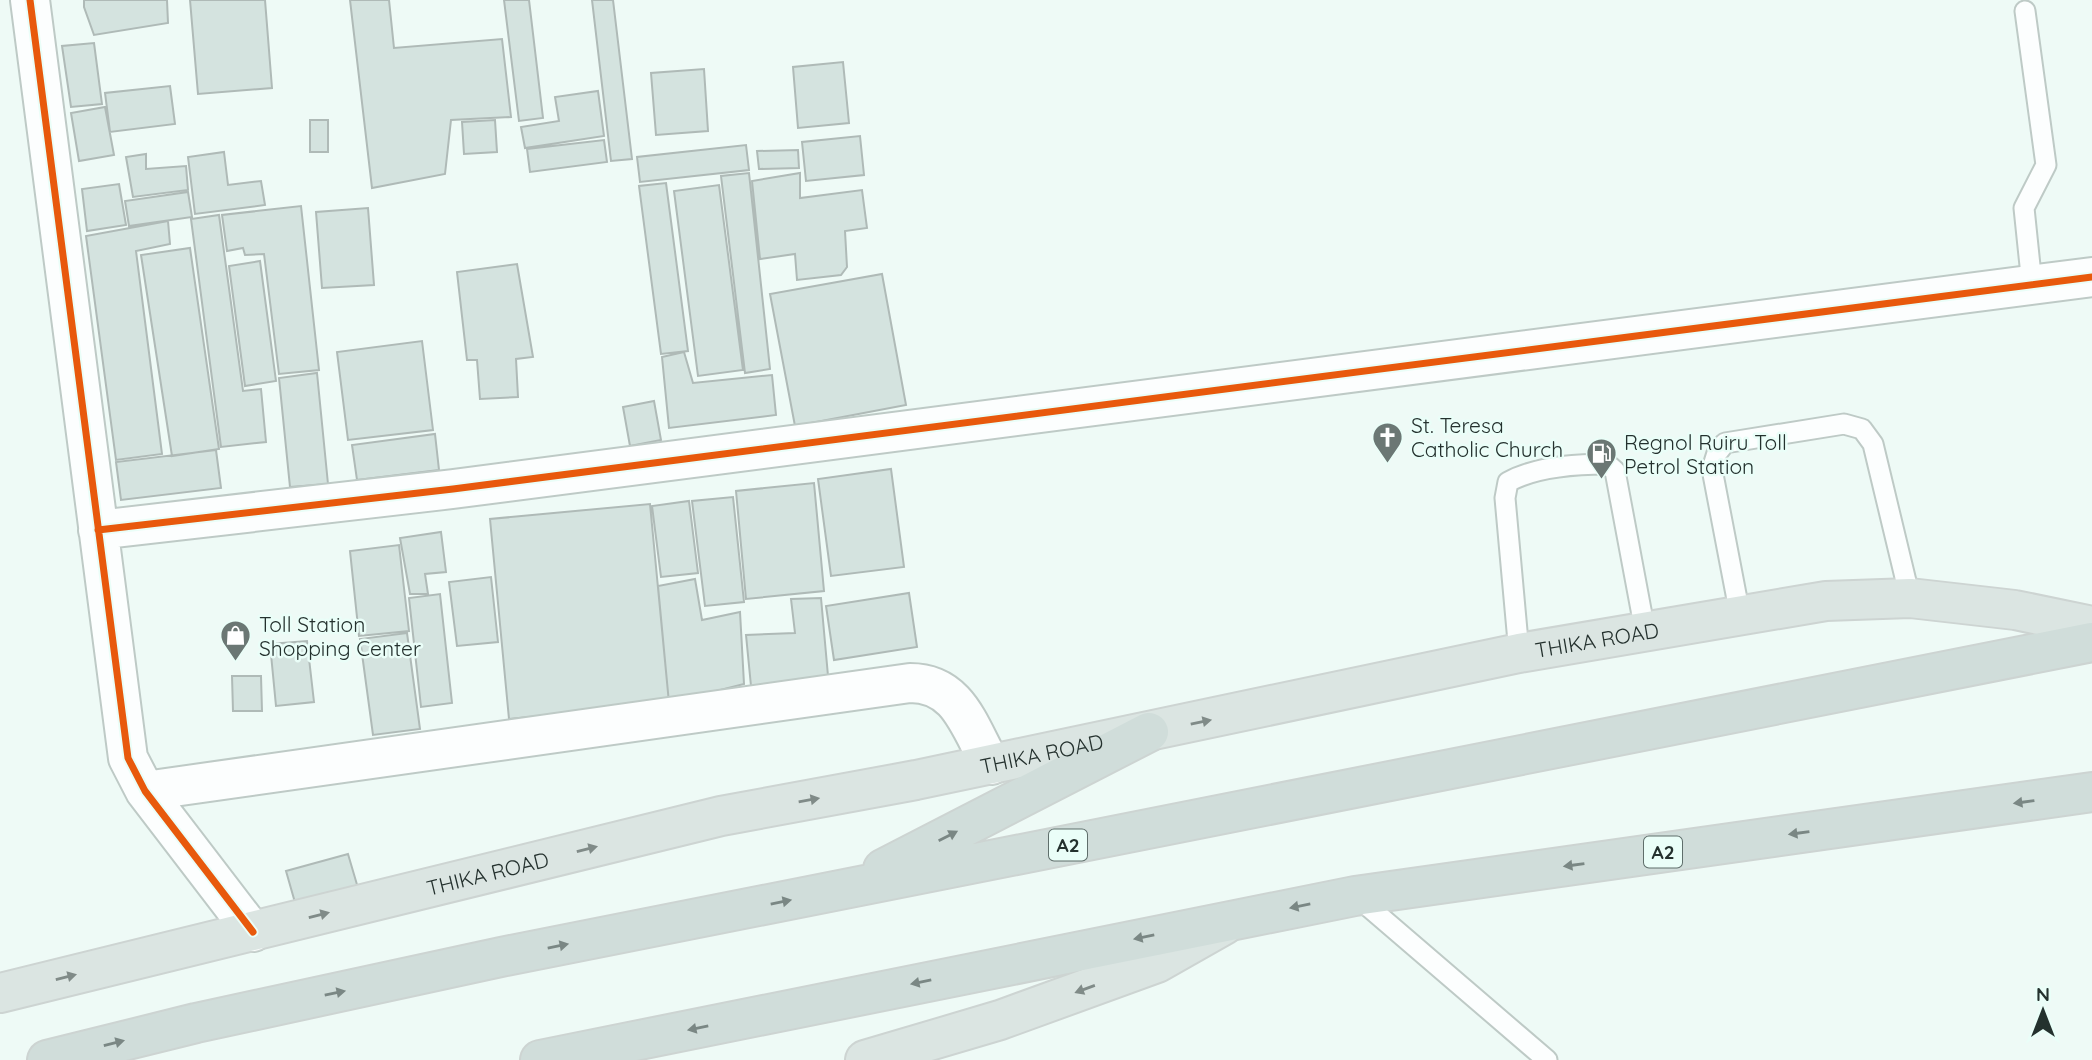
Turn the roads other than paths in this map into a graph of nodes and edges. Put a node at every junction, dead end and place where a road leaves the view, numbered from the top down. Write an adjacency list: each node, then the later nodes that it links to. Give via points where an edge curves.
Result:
1 (30, 0): 5 (street)
2 (2025, 11): 4 (lane, via 2046,164 2024,208)
3 (2092, 277): 4 (street)
4 (2032, 285): 5 (street, via 453,489)
5 (98, 530): 14 (street, via 128,758)
6 (1910, 597): 7 (main road, THIKA ROAD, via 1826,601); 7 (lane, via 1873,444 1862,429 1844,424 1725,443 1717,453 1712,469); 8 (main road, THIKA ROAD, via 2015,610)
7 (1740, 615): 9 (main road, THIKA ROAD)
8 (2092, 626)
9 (1645, 631): 11 (main road, THIKA ROAD); 11 (lane, via 1615,471 1607,464 1594,464 1522,474 1508,482 1505,498)
10 (2092, 642): 16 (highway, A2)
11 (1519, 653): 12 (main road, THIKA ROAD, one-way to 11)
12 (1149, 732): 13 (main road, THIKA ROAD); 16 (highway, one-way to 12)
13 (990, 765): 14 (street, via 951,695 930,682 910,682); 19 (main road, THIKA ROAD, one-way to 13, via 722,816)
14 (145, 791): 19 (street)
15 (2092, 792): 17 (highway, A2, one-way to 17)
16 (844, 890): 21 (highway, A2, one-way to 16, via 474,963)
17 (1355, 896): 18 (highway, A2, one-way to 18); 24 (lane)
18 (1235, 918): 22 (highway, A2, one-way to 22); 23 (main road, one-way to 23, via 1157,963 1000,1020)
19 (253, 932): 20 (main road, THIKA ROAD, one-way to 19)
20 (0, 993)
21 (47, 1060)
22 (540, 1060)
23 (866, 1060)
24 (1547, 1060)

